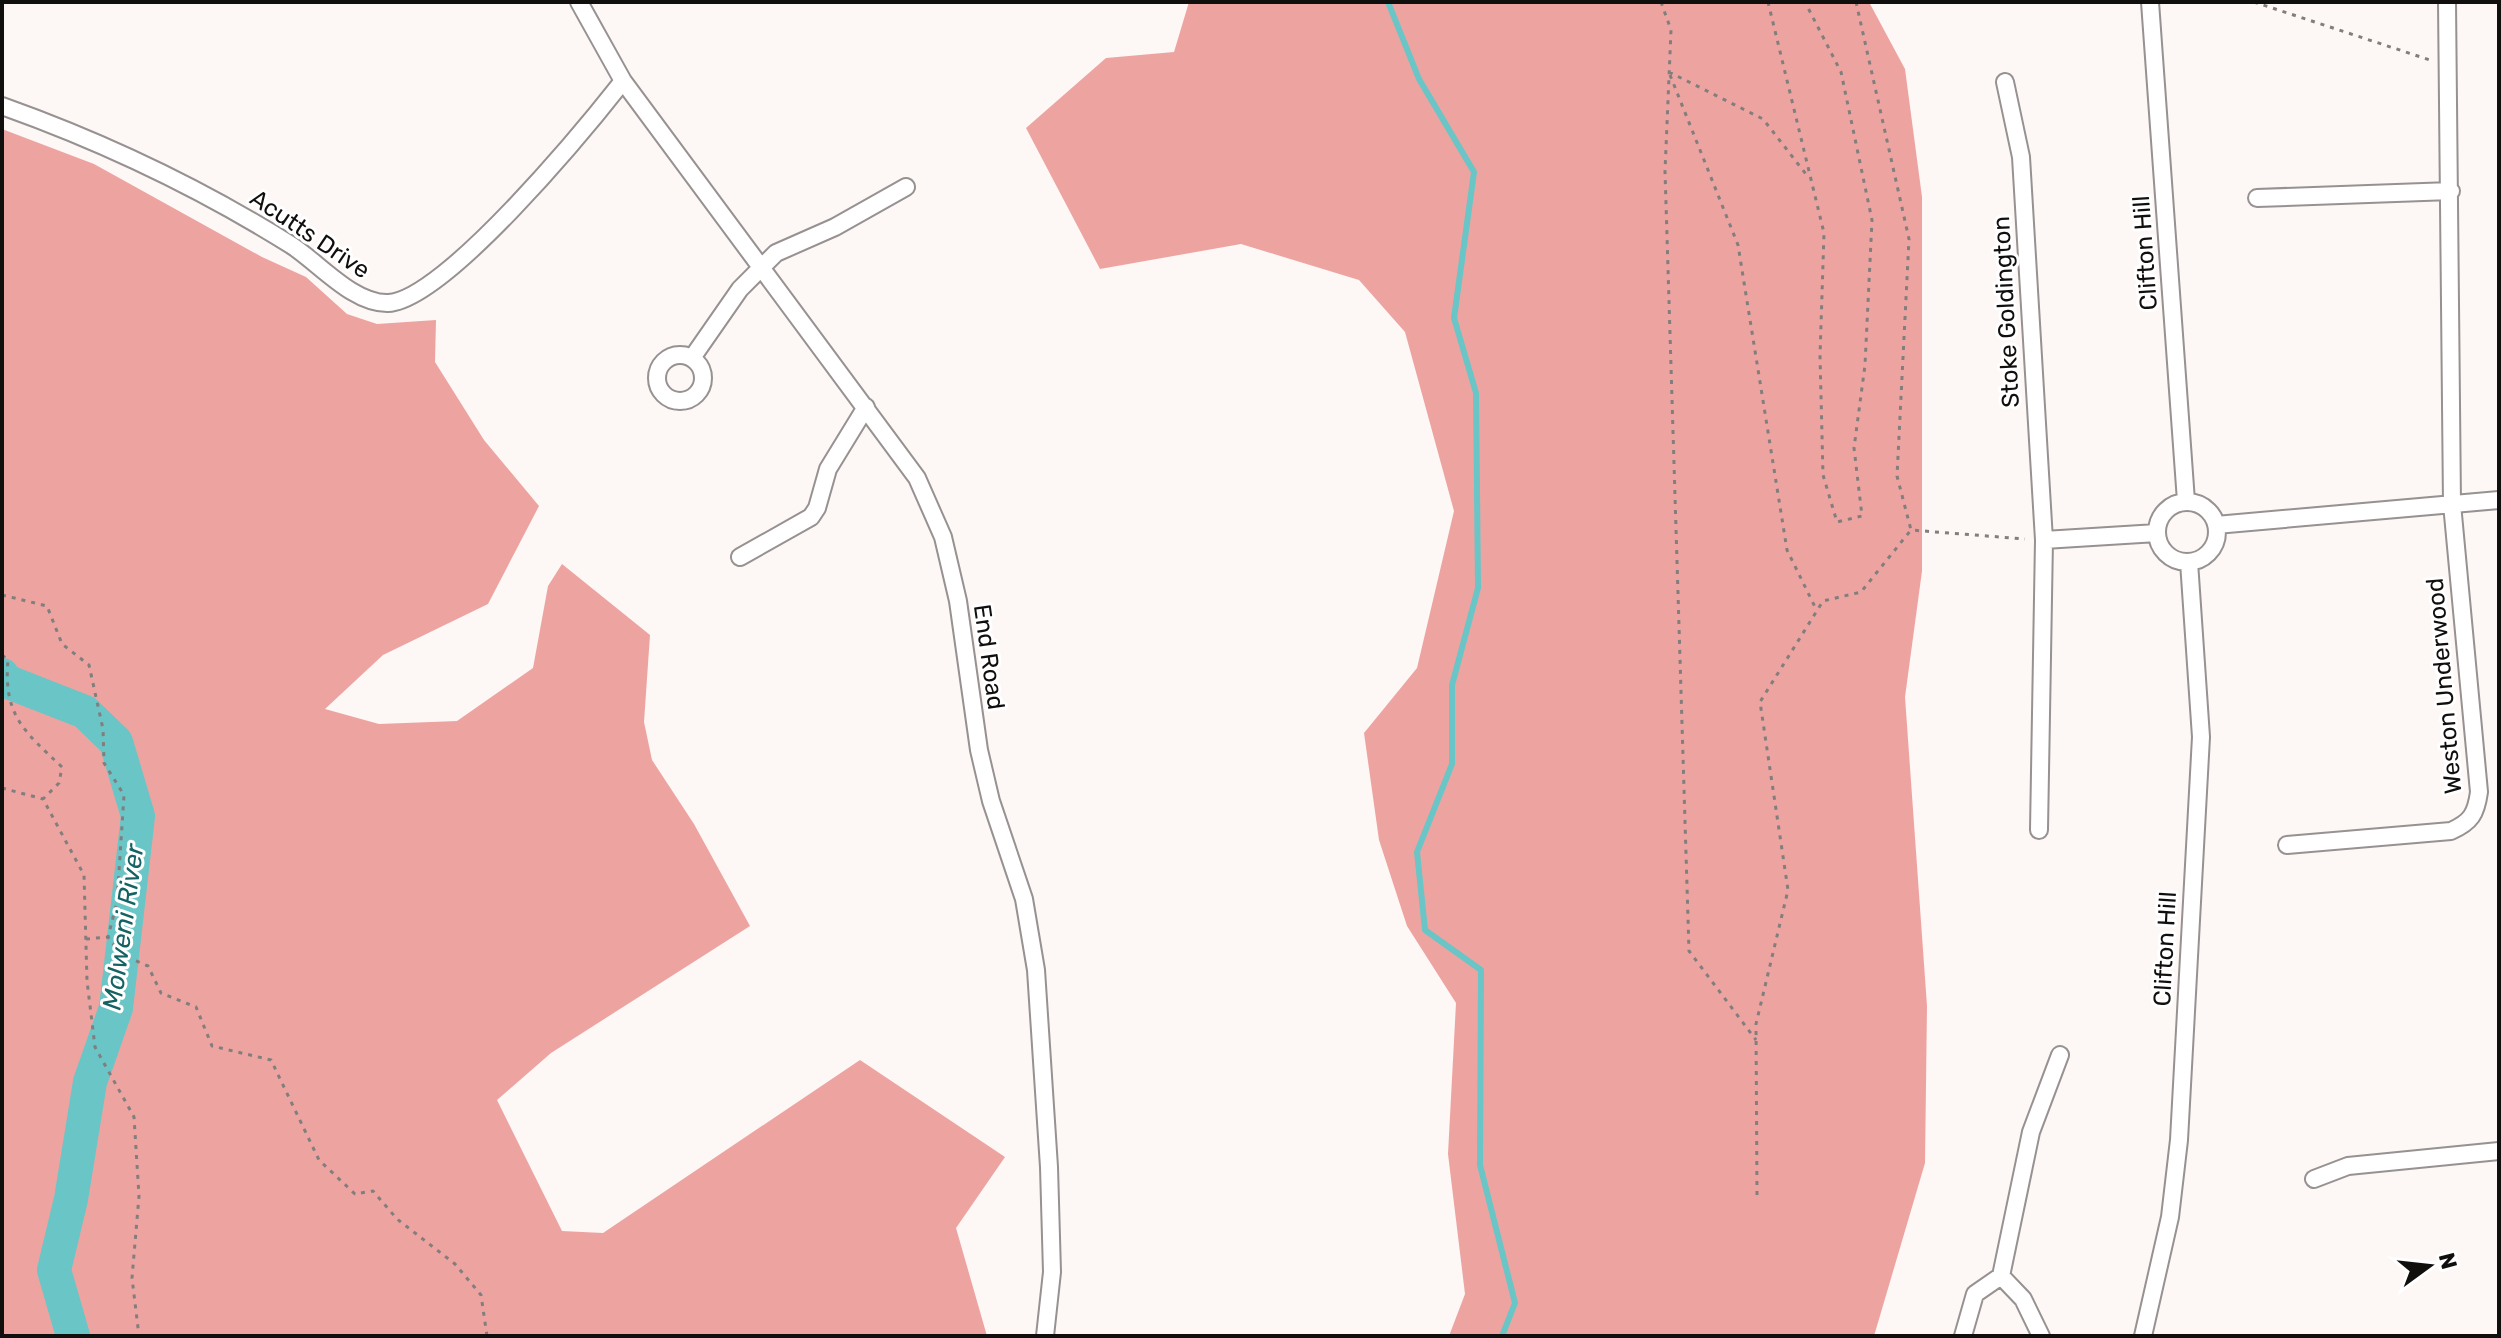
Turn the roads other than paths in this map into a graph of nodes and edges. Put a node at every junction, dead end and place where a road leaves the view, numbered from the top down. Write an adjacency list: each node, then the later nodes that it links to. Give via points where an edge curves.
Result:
1 (579, 2): 4 (street)
2 (2150, 2): 14 (street, Clifton Hill)
3 (2447, 2): 8 (street, Weston Underwood)
4 (623, 81): 6 (street, Acutts Drive, via 578,138 445,273 390,303 368,301 315,260 185,184 69,130); 10 (street, End Road)
5 (2005, 82): 18 (street, Stoke Goldington, via 2021,157)
6 (2, 106)
7 (906, 187): 10 (street)
8 (2451, 191): 9 (street); 15 (street, Weston Underwood)
9 (2257, 198)
10 (761, 265): 11 (street); 12 (street, End Road)
11 (692, 358)
12 (866, 407): 19 (street, via 828,469 811,517); 27 (street, End Road, via 917,478 943,537 958,601 979,750 1024,899 1036,970 1049,1167 1052,1272)
13 (2499, 500): 15 (street)
14 (2186, 501): 16 (street, via 2205,508); 17 (street, via 2168,508)
15 (2452, 504): 16 (street); 22 (street, Weston Underwood, via 2479,792 2476,812 2451,831)
16 (2216, 525): 20 (street, via 2208,553)
17 (2157, 533): 18 (street); 20 (street, via 2164,551)
18 (2044, 540): 21 (street, Stoke Goldington)
19 (740, 557)
20 (2189, 562): 30 (street, Clifton Hill, via 2201,737 2179,1140 2170,1217)
21 (2039, 830)
22 (2287, 845)
23 (2060, 1055): 26 (street, via 2031,1132)
24 (2499, 1151): 25 (street, via 2348,1166)
25 (2314, 1179)
26 (2001, 1276): 28 (street, via 1975,1294); 29 (street, via 2023,1299)
27 (1045, 1336)
28 (1963, 1336)
29 (2041, 1336)
30 (2143, 1336)

